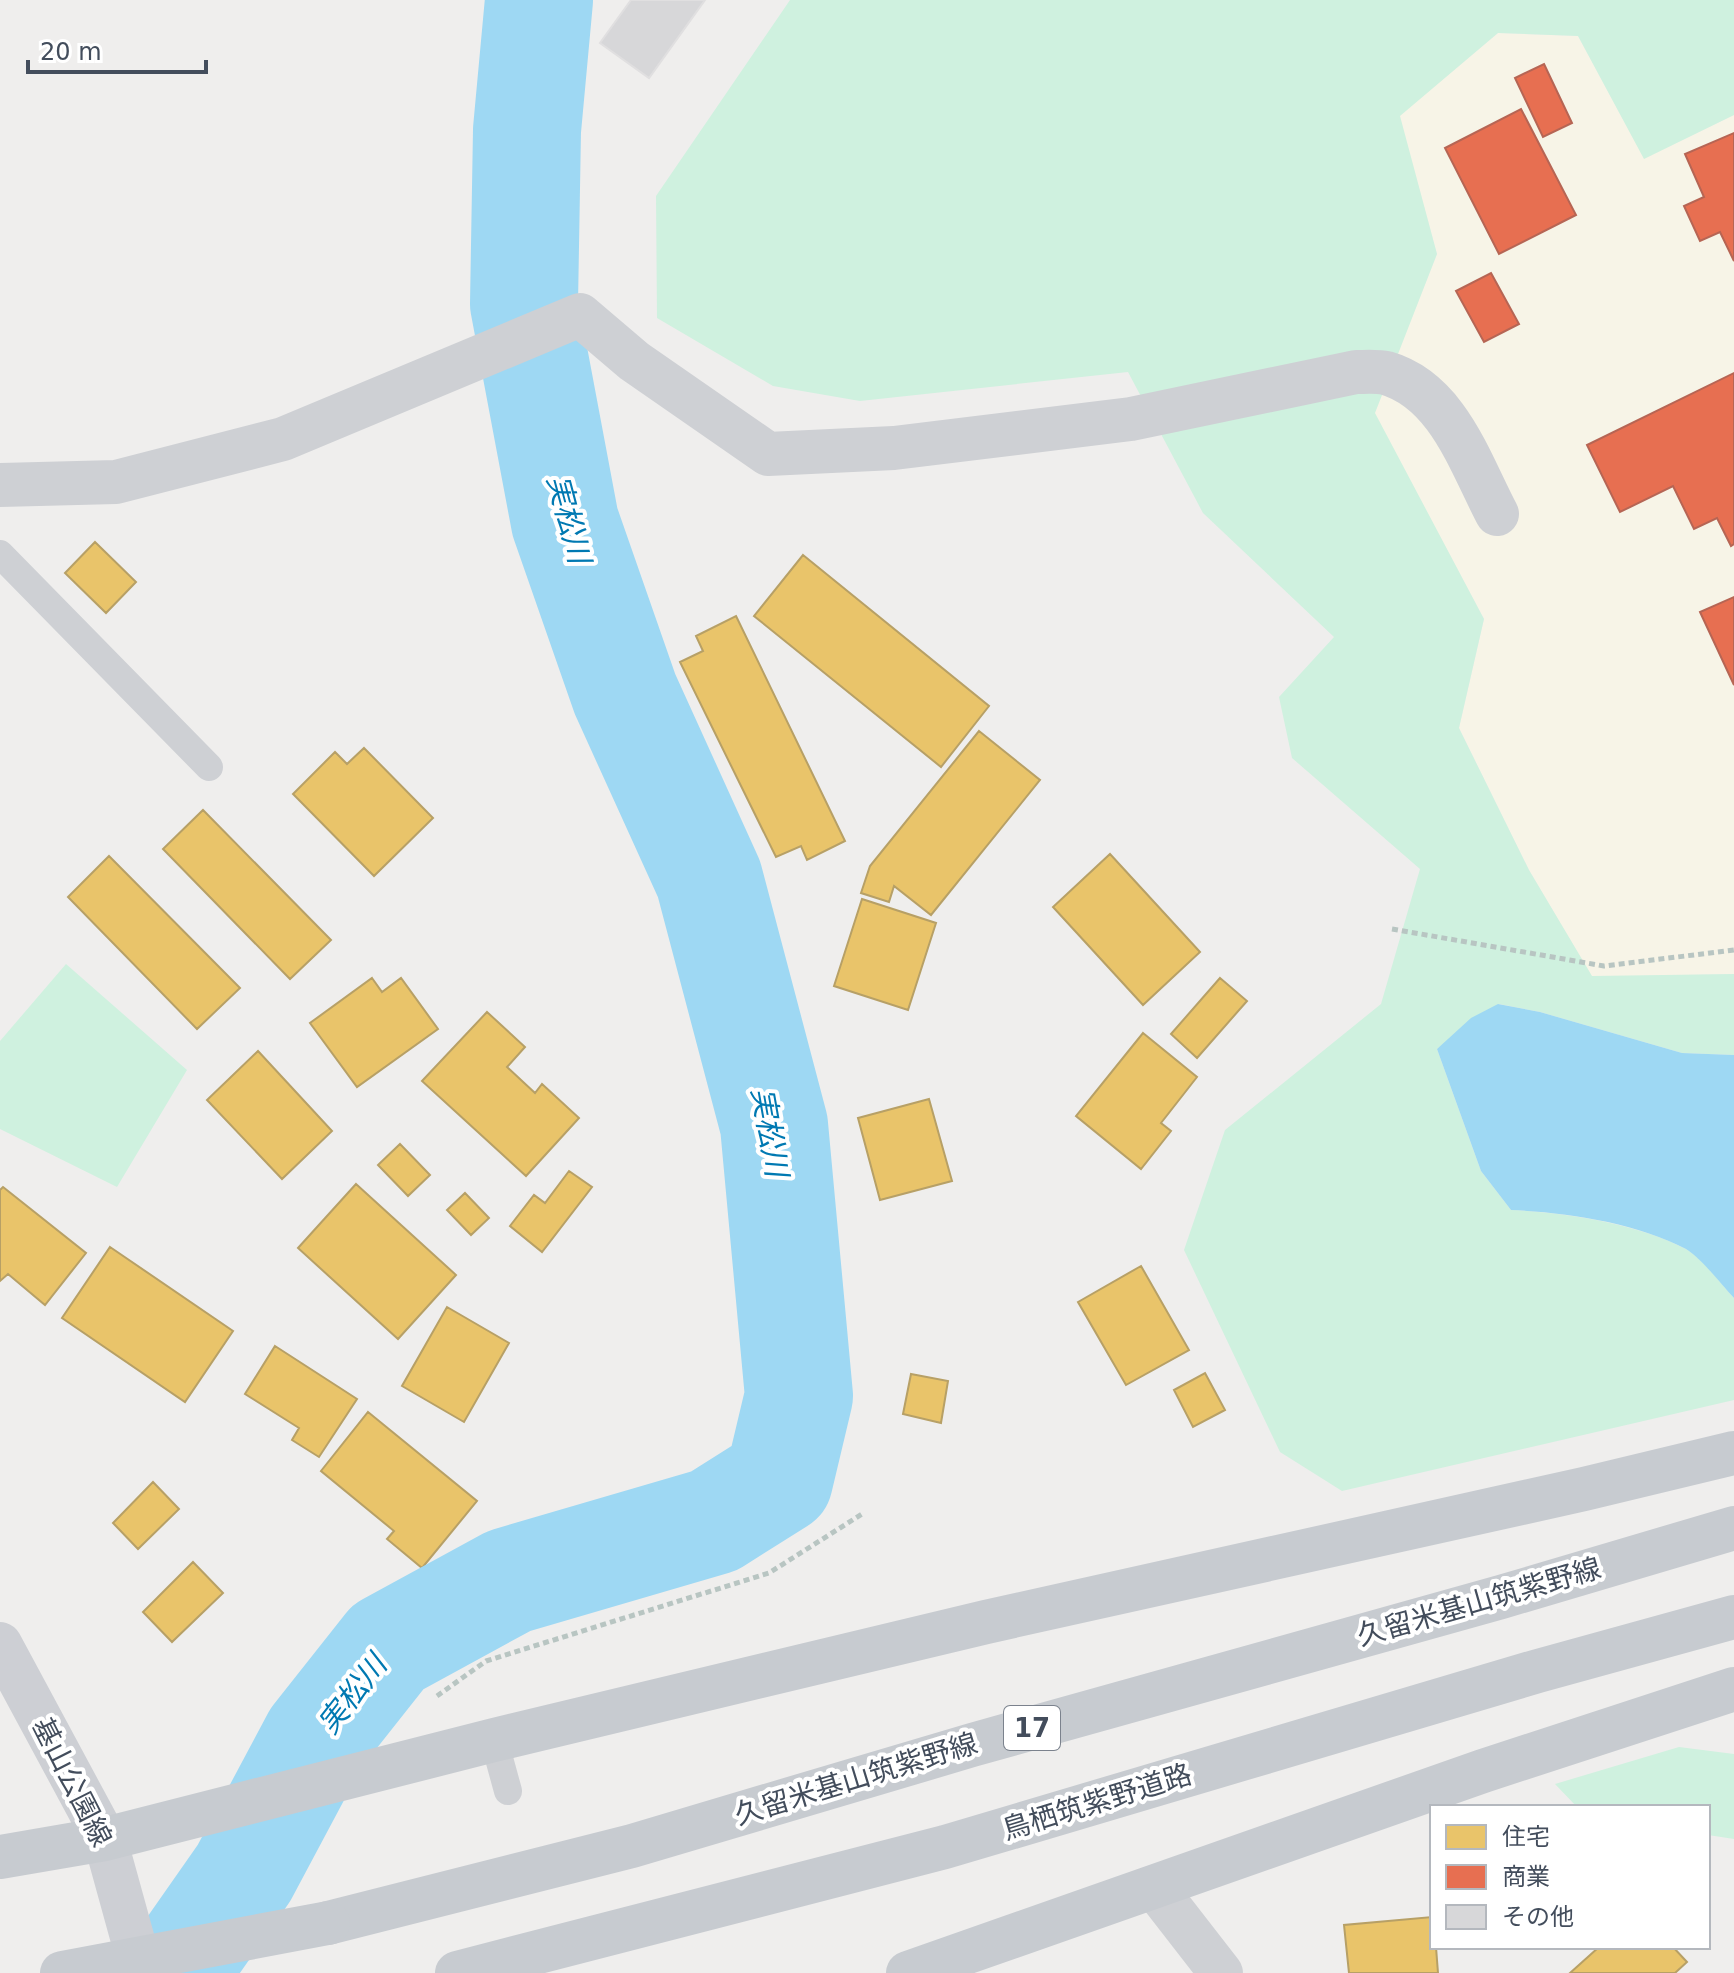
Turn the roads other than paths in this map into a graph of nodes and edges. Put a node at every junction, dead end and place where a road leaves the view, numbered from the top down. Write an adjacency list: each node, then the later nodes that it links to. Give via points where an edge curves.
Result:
1 (0, 485): 2 (street, via 116,482 283,439 580,315 634,361 768,454 894,448 1131,419 1356,372 1385,373 1420,389 1447,417)
2 (1497, 514)
3 (0, 554): 4 (lane)
4 (209, 767)
5 (1734, 1453): 10 (main road, via 986,1622)
6 (1734, 1528): 15 (main road, 久留米基山筑紫野線 / 17, bridge, via 632,1846 328,1923)
7 (1734, 1617): 17 (main road, 鳥栖筑紫野道路, via 945,1847)
8 (0, 1644): 12 (main road, 基山公園線)
9 (1734, 1689): 14 (main road, via 1483,1771)
10 (494, 1740): 11 (lane); 12 (main road)
11 (508, 1791)
12 (105, 1839): 13 (main road); 16 (main road, 基山公園線)
13 (0, 1857)
14 (1155, 1888): 18 (main road); 19 (street)
15 (62, 1973)
16 (142, 1973)
17 (457, 1973)
18 (908, 1973)
19 (1221, 1973)

